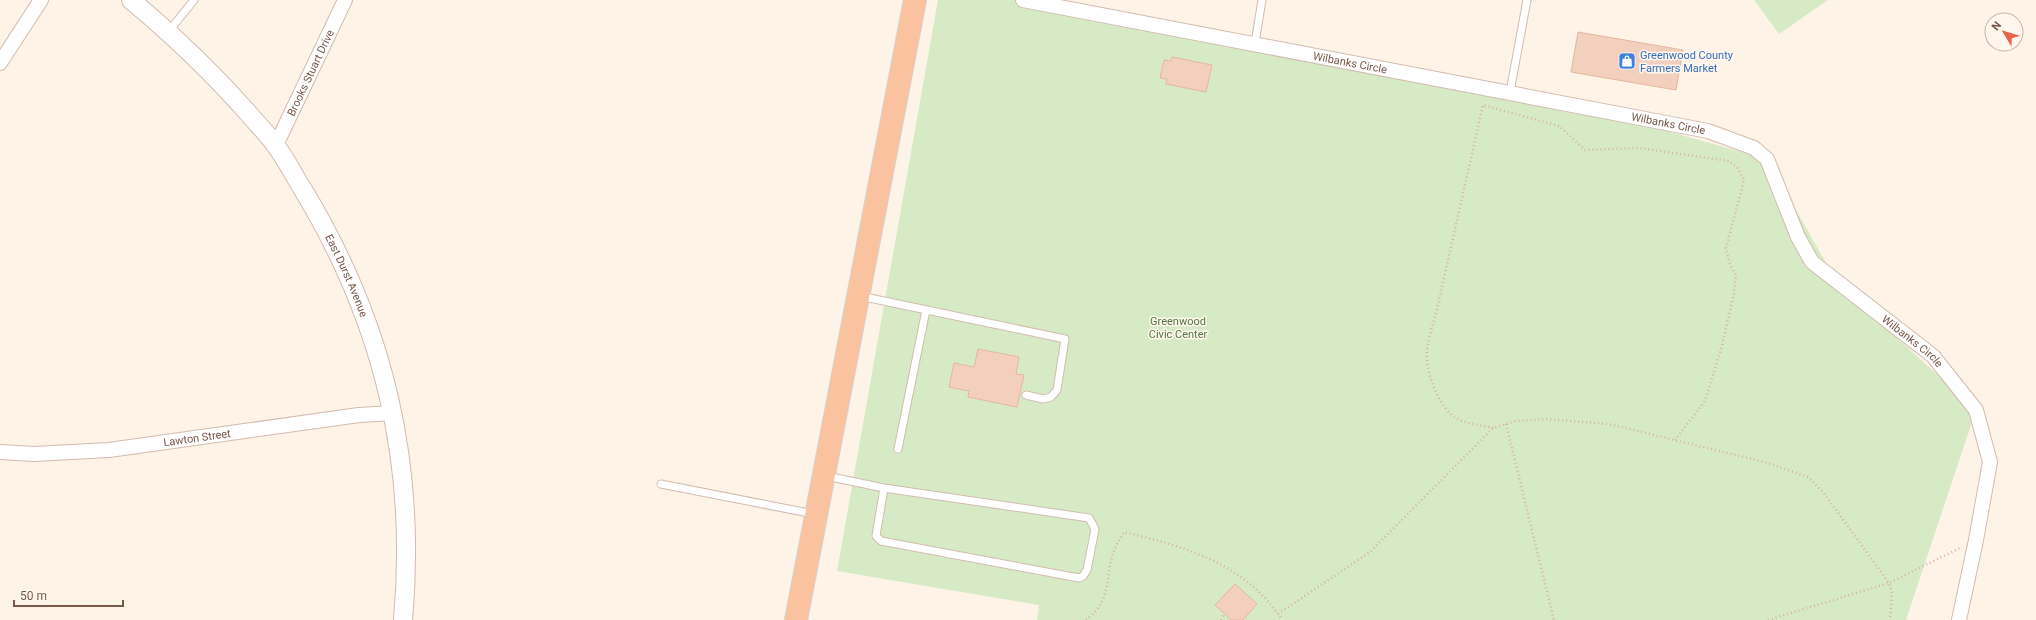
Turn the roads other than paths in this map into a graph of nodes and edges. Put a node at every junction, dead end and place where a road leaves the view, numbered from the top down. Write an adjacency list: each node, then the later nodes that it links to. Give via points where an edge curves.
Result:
1 (41, 0): 11 (street)
2 (131, 0): 9 (street, East Durst Avenue)
3 (194, 0): 9 (lane)
4 (345, 0): 13 (street, Brooks Stuart Drive)
5 (915, 0): 14 (highway)
6 (1023, 0): 10 (street, Wilbanks Circle)
7 (1262, 0): 10 (lane)
8 (1527, 0): 12 (lane)
9 (169, 32): 13 (street, East Durst Avenue, via 223,84)
10 (1255, 43): 12 (street, Wilbanks Circle)
11 (0, 63)
12 (1510, 92): 26 (street, Wilbanks Circle, via 1708,131 1754,148 1767,159 1798,237 1812,262 1933,356 1976,410 1990,462)
13 (276, 145): 17 (street, East Durst Avenue, via 318,215 349,277 373,340)
14 (858, 296): 15 (lane); 20 (highway)
15 (926, 310): 16 (lane, via 1065,339 1057,390 1051,397 1043,399); 18 (lane)
16 (1026, 395)
17 (394, 413): 19 (street, Lawton Street, via 359,415 109,450 34,454); 24 (street, East Durst Avenue, via 406,520)
18 (898, 449)
19 (0, 452)
20 (824, 476): 22 (lane); 23 (highway)
21 (661, 484): 23 (lane)
22 (884, 488): 22 (lane, via 876,527 876,536 881,541 1079,578 1087,570 1095,529 1090,518)
23 (816, 514): 25 (highway)
24 (403, 620)
25 (796, 620)
26 (1959, 620)

